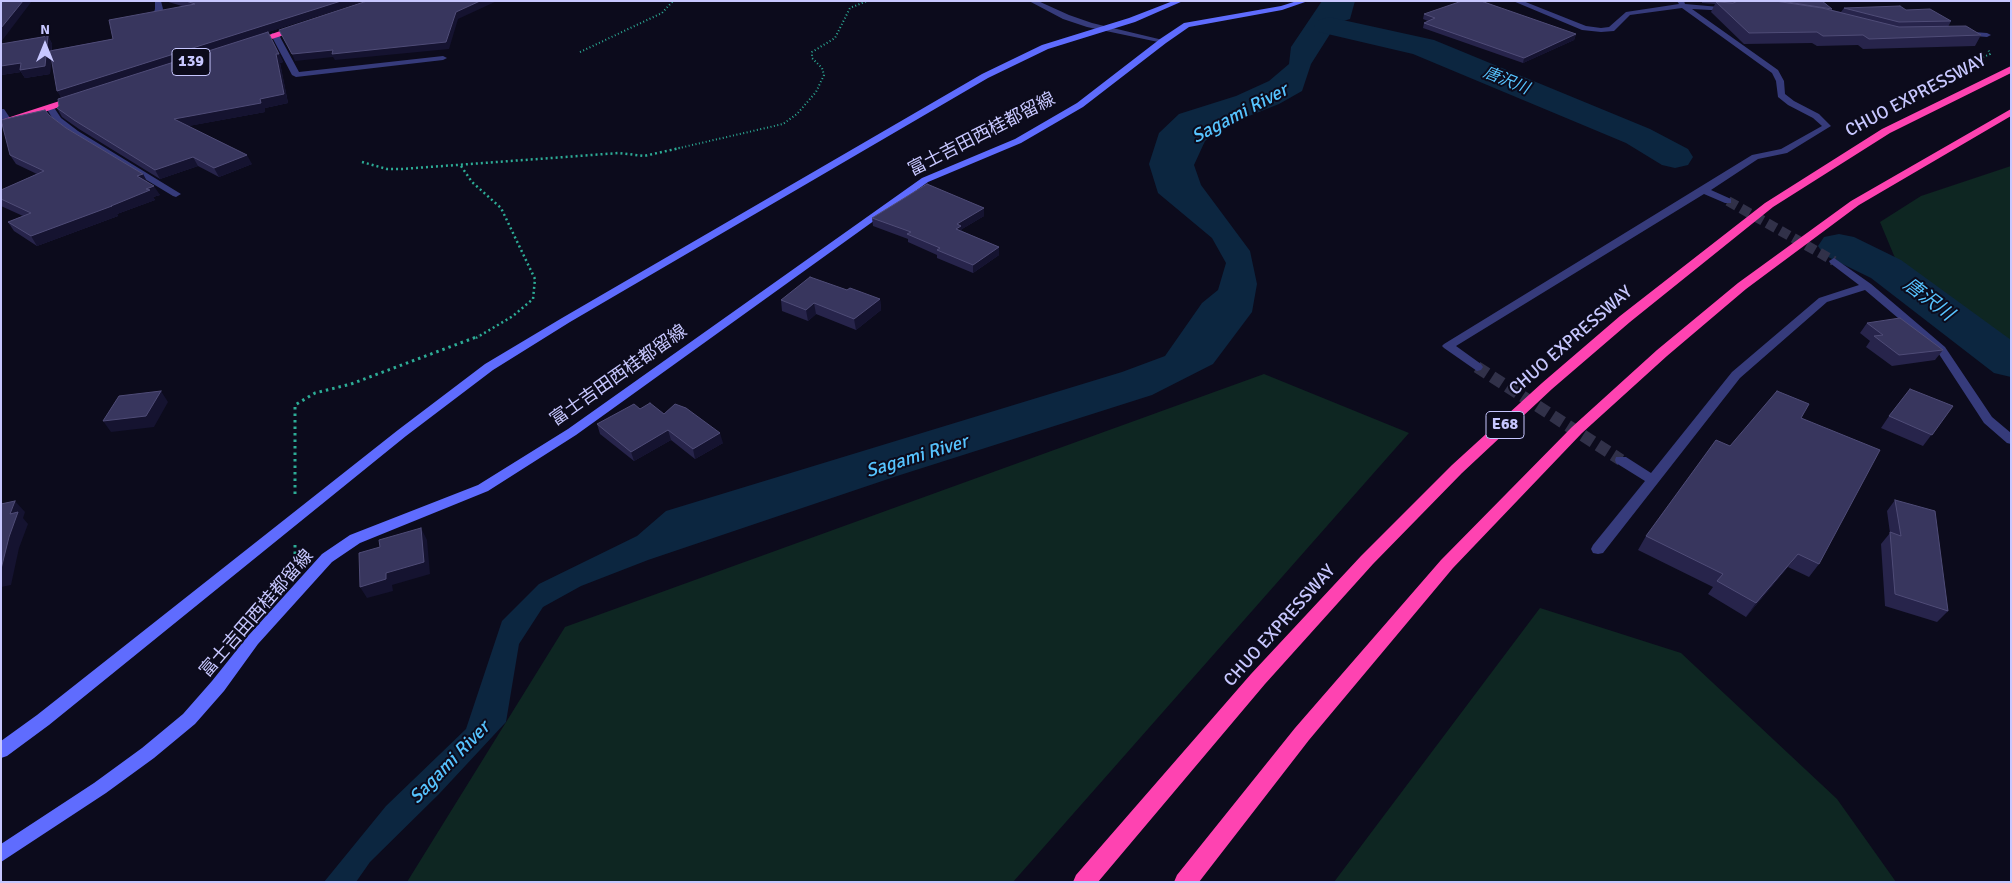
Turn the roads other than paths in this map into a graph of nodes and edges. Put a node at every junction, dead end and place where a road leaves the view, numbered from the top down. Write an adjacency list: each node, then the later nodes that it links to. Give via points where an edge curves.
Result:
1 (158, 1): 8 (street)
2 (1032, 1): 13 (street, via 1066,17)
3 (1180, 1): 32 (main road, 富士吉田西桂都留線, via 1046,47 985,76 591,305 490,368 402,433)
4 (1305, 1): 13 (main road, 富士吉田西桂都留線, via 1187,25)
5 (1516, 1): 6 (street, via 1585,28 1601,30 1611,29 1628,14)
6 (1682, 4): 7 (street, via 1711,9); 22 (street, via 1775,72 1780,81 1781,95 1827,126 1784,151 1755,157)
7 (1736, 7)
8 (157, 15)
9 (310, 24): 11 (highway)
10 (1959, 33): 12 (street)
11 (275, 35): 14 (highway); 15 (street, via 296,74)
12 (1984, 35)
13 (1163, 41): 33 (main road, 富士吉田西桂都留線, via 1072,110 1018,141 925,180 572,432 491,482 355,539 327,558 253,640 189,719 100,788)
14 (247, 44)
15 (443, 58)
16 (2011, 69): 34 (highway, CHUO EXPRESSWAY / E68, via 1886,131 1770,205 1625,319 1547,386 1457,469 1367,560 1258,679)
17 (88, 96): 18 (highway)
18 (50, 108): 21 (highway); 23 (street, via 58,120 75,133)
19 (1, 111): 21 (street)
20 (2011, 112): 35 (highway, via 1855,203 1742,286 1662,352 1577,430 1447,564 1302,734)
21 (4, 122)
22 (1704, 190): 24 (street); 27 (street, via 1448,346)
23 (176, 194)
24 (1728, 201)
25 (1834, 261): 26 (street)
26 (1867, 286): 28 (street, via 1941,349 1988,420); 30 (street, via 1823,300 1736,376)
27 (1476, 368)
28 (2011, 440)
29 (1621, 460): 30 (street)
30 (1654, 480): 31 (street)
31 (1598, 549)
32 (1, 751)
33 (1, 854)
34 (1084, 882)
35 (1185, 882)

